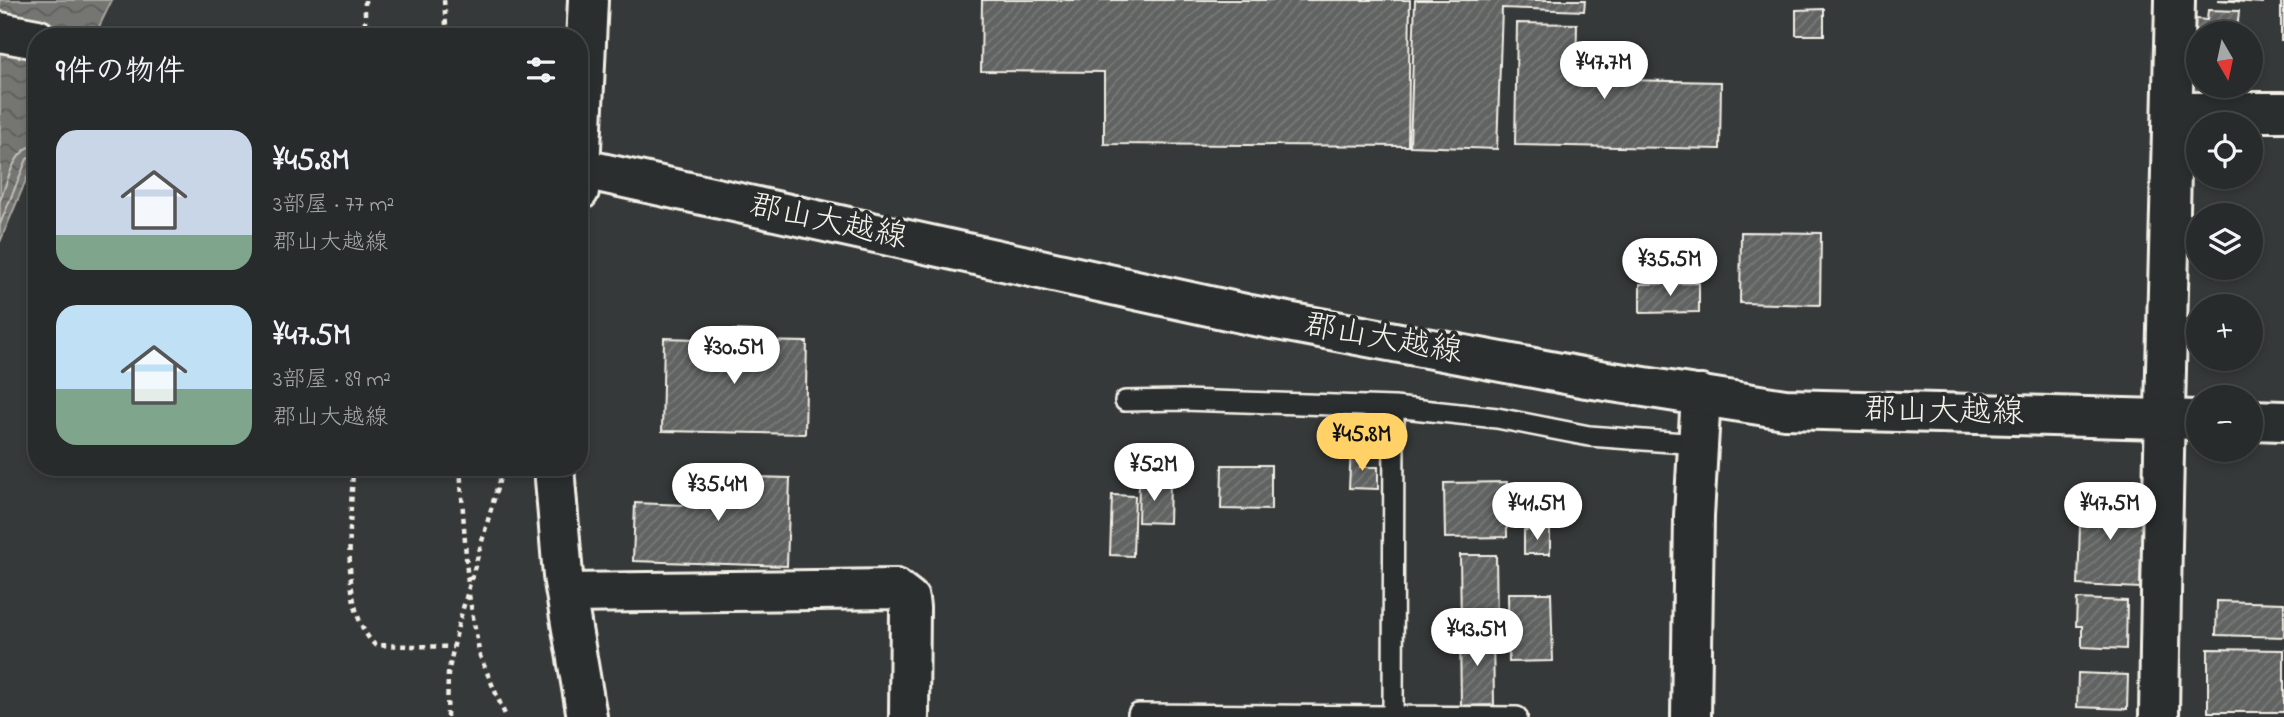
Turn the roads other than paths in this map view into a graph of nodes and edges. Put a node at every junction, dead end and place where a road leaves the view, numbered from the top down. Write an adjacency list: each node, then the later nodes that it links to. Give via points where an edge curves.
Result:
1 (587, 0): 3 (street)
2 (2175, 0): 6 (street)
3 (586, 28)
4 (0, 32): 5 (street)
5 (28, 37)
6 (2172, 112): 7 (street); 12 (street)
7 (2284, 113)
8 (588, 178): 9 (street, 郡山大越線, via 1250,315)
9 (1701, 395): 12 (street, 郡山大越線, via 1785,409); 15 (street)
10 (1125, 401): 11 (lane)
11 (1394, 407): 15 (lane, via 1496,418 1589,436); 19 (lane)
12 (2182, 419): 24 (street, via 2161,492)
13 (2263, 420): 14 (street)
14 (2284, 421)
15 (1698, 444): 23 (street)
16 (554, 476): 17 (street)
17 (566, 593): 20 (street); 21 (street, via 896,589 909,599 910,608)
18 (1138, 713): 19 (lane)
19 (1393, 716): 22 (lane)
20 (587, 717)
21 (909, 717)
22 (1517, 717)
23 (1691, 717)
24 (2159, 717)

